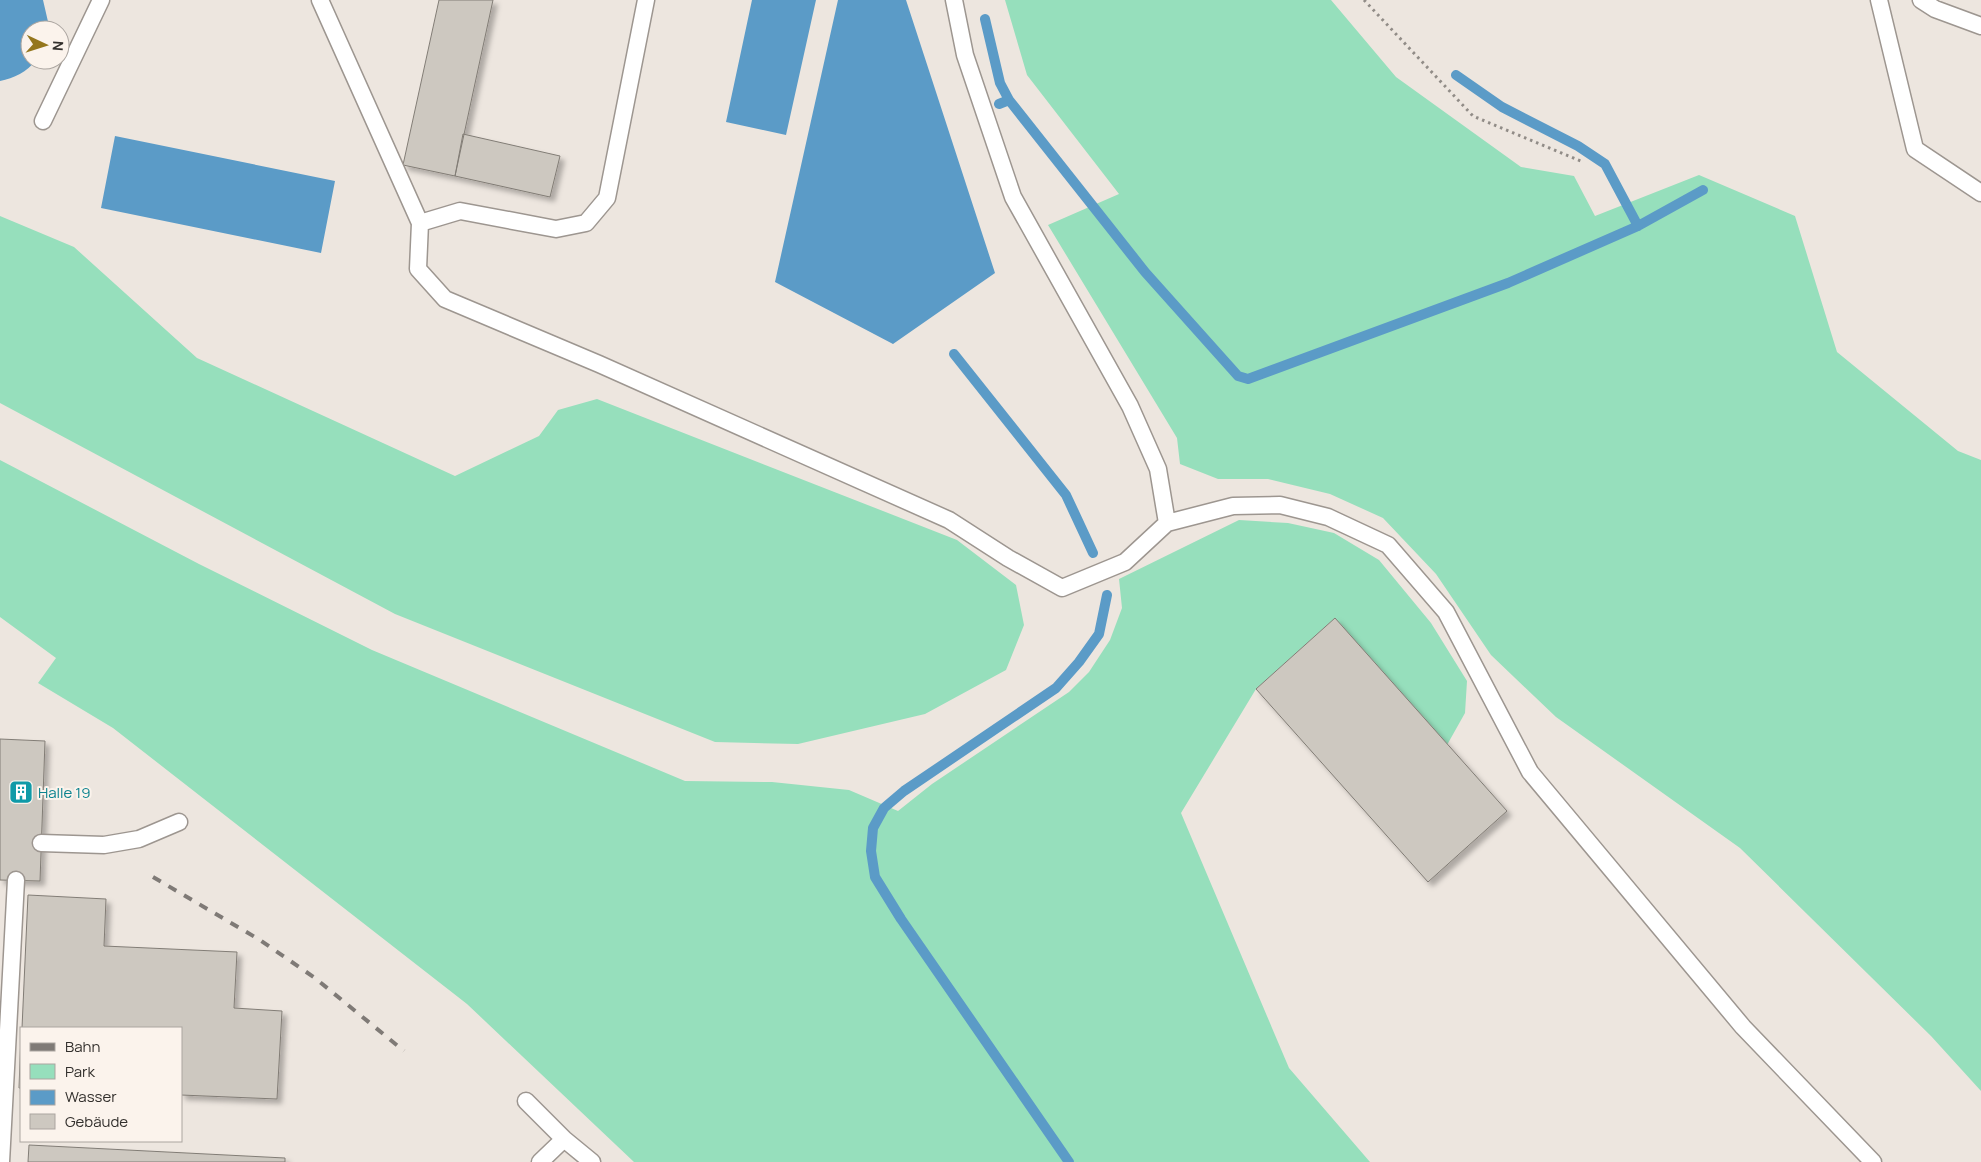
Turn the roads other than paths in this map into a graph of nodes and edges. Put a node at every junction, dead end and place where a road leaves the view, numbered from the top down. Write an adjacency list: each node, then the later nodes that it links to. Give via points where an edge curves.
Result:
1 (101, 0): 8 (lane)
2 (320, 0): 10 (lane)
3 (646, 0): 10 (lane, via 607,198 586,223 556,228 460,211)
4 (954, 0): 11 (lane, via 965,55 1013,197 1130,406 1158,468)
5 (1879, 0): 9 (lane, via 1915,149)
6 (1921, 0): 7 (lane, via 1935,9)
7 (1981, 26)
8 (43, 121)
9 (1981, 193)
10 (420, 224): 11 (lane, via 418,269 445,299 950,520 1062,588 1125,562)
11 (1167, 523): 20 (lane, via 1233,506 1280,505 1328,517 1388,545 1446,612 1530,772 1743,1027)
12 (179, 822): 13 (lane, via 138,839 104,845)
13 (41, 843)
14 (16, 880): 17 (lane)
15 (526, 1101): 16 (lane)
16 (564, 1139): 18 (lane); 19 (lane)
17 (1, 1162)
18 (540, 1162)
19 (592, 1162)
20 (1873, 1162)

